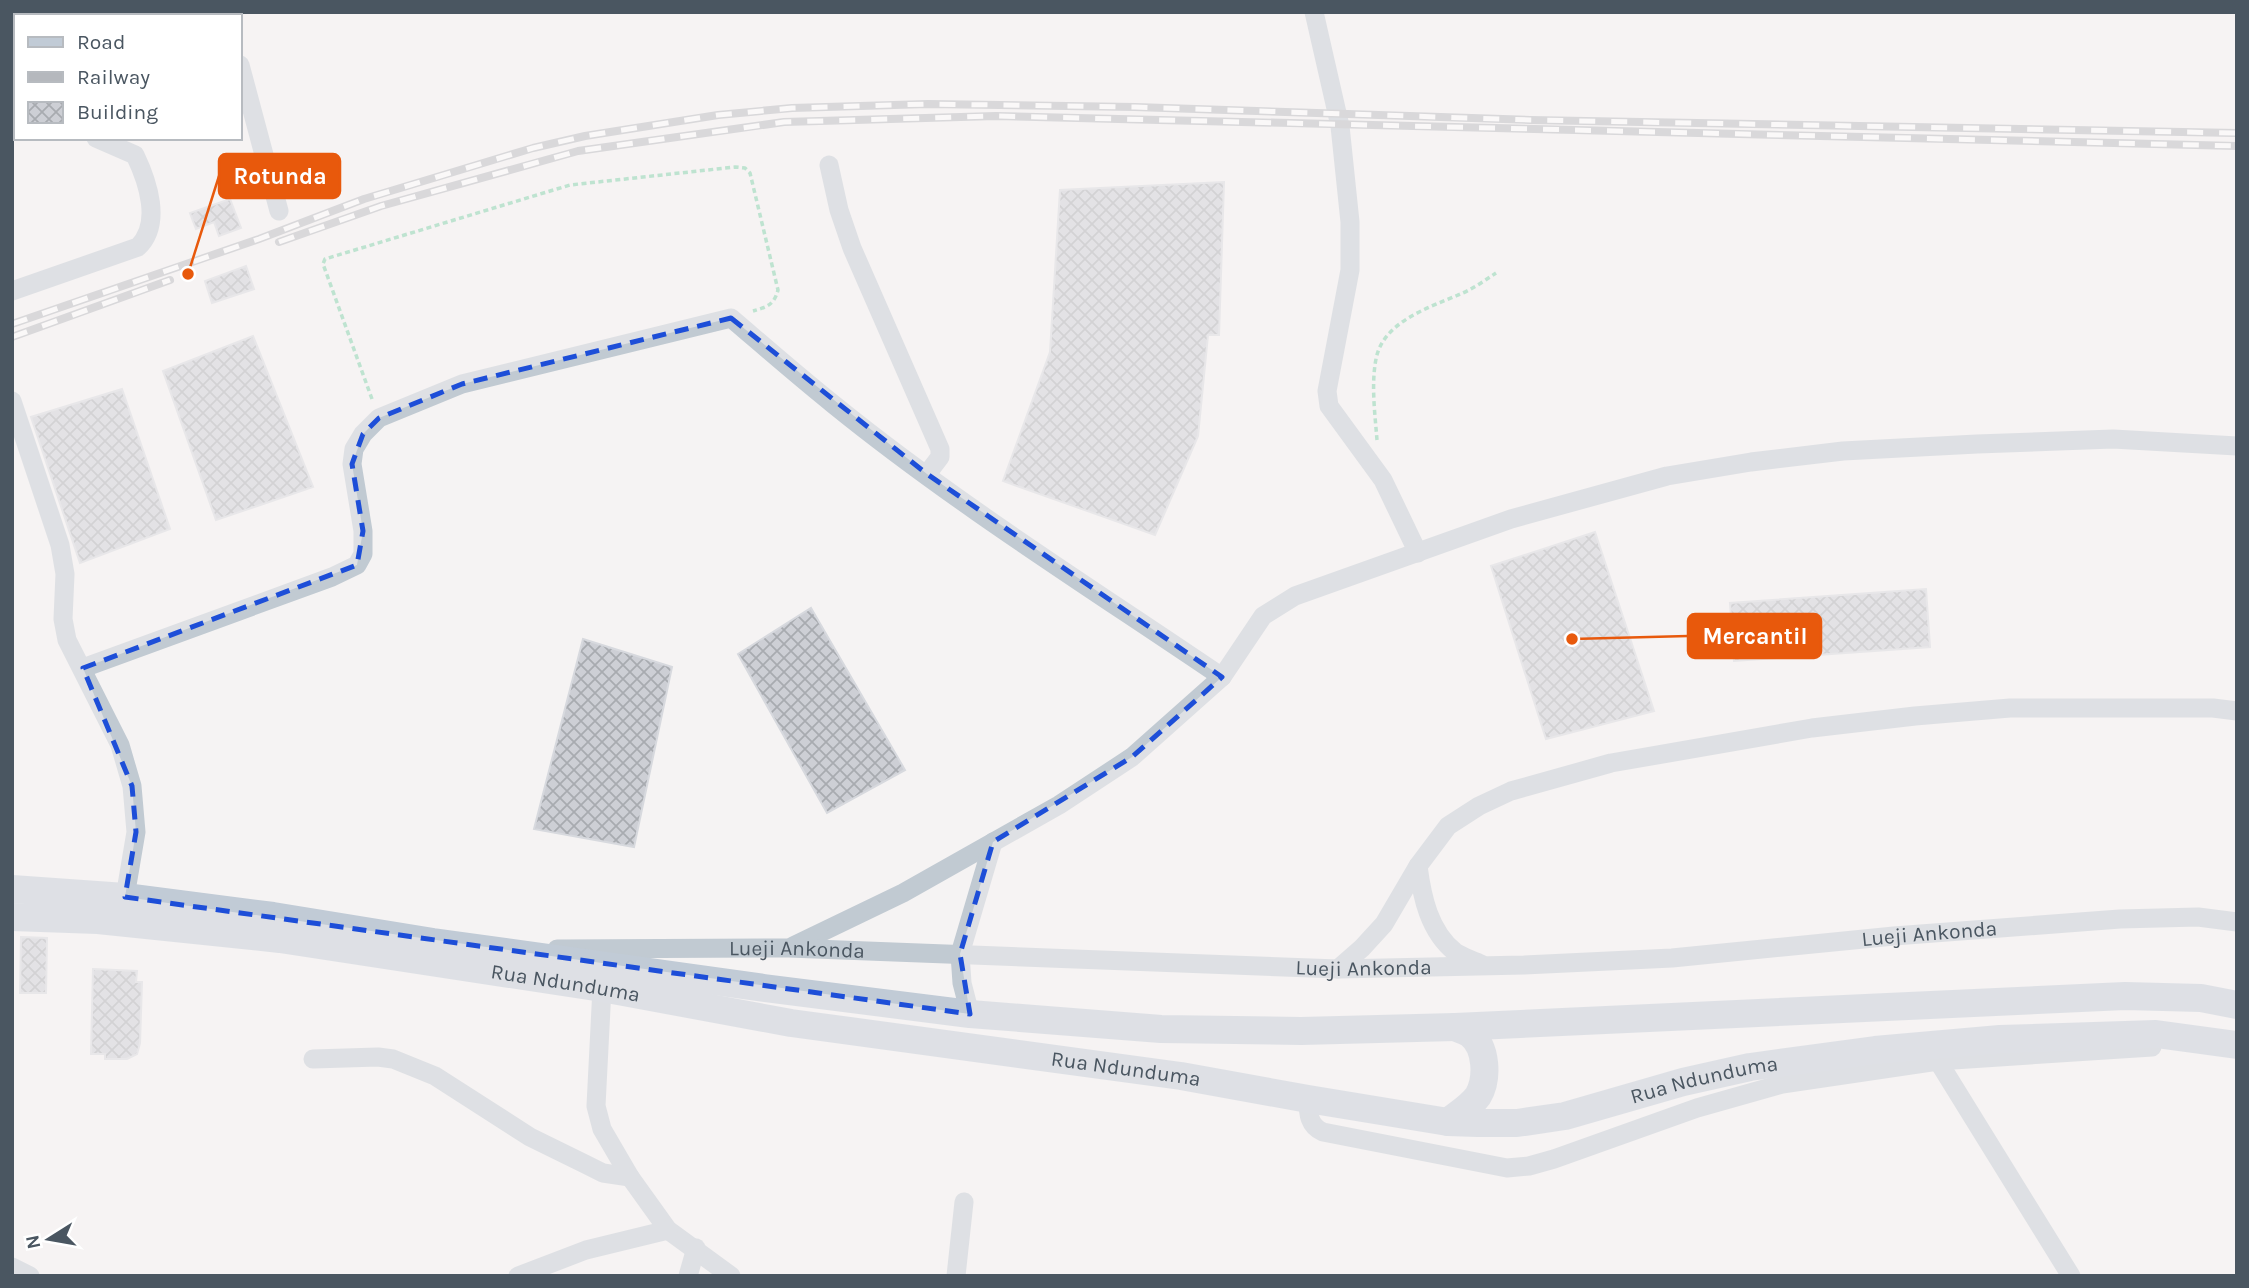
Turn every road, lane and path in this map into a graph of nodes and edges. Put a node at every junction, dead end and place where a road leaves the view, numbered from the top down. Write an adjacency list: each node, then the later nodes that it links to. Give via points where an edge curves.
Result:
1 (1314, 12): 12 (street, via 1340,126 1350,222 1350,270 1327,391 1329,406)
2 (242, 72): 5 (street)
3 (101, 140): 7 (street, via 135,155 152,218 148,238 138,247)
4 (829, 165): 13 (street, via 852,248 940,449 940,457)
5 (279, 211)
6 (1496, 274): 12 (path, via 1418,313 1380,345 1374,375 1378,447)
7 (12, 291)
8 (731, 318): 10 (street, via 462,384); 10 (path, via 769,306 778,290 750,173 745,168 570,186 325,258 323,264); 13 (street, via 834,405)
9 (12, 401): 15 (street, via 60,545 65,630)
10 (379, 418): 15 (street, via 354,449 352,464 363,531 363,554 357,565)
11 (2237, 446): 14 (street, via 2099,440 1843,451 1764,460 1667,476 1511,519)
12 (1372, 462): 14 (street)
13 (927, 474): 16 (street)
14 (1418, 553): 16 (street, via 1295,596 1274,608 1263,616)
15 (83, 668): 21 (street, via 120,745 132,786 136,832)
16 (1222, 677): 18 (street, via 1132,757)
17 (2237, 711): 19 (street, via 2010,708 1812,728 1611,763 1511,790 1479,806 1448,826)
18 (993, 842): 24 (street, via 903,893); 26 (street)
19 (1418, 866): 27 (street, via 1429,917 1440,936 1456,953); 28 (street, via 1384,924)
20 (12, 889): 21 (main road, Rua Ndunduma)
21 (124, 897): 25 (main road, Rua Ndunduma)
22 (12, 917): 29 (main road, Rua Ndunduma, via 98,920 280,939)
23 (2237, 922): 27 (street, Lueji Ankonda, via 2198,917 2120,919 1672,958)
24 (789, 948): 25 (street, Lueji Ankonda); 26 (street, Lueji Ankonda)
25 (489, 949): 31 (main road, Rua Ndunduma)
26 (960, 954): 28 (street, Lueji Ankonda); 31 (street)
27 (1486, 966): 28 (street, Lueji Ankonda)
28 (1338, 969)
29 (601, 988): 37 (main road, Rua Ndunduma, via 791,1023 1181,1076); 39 (street, via 596,1107 602,1129)
30 (2237, 1005): 32 (main road, via 2201,998 2125,996)
31 (970, 1014): 32 (main road, Rua Ndunduma, via 1161,1028)
32 (1455, 1027): 38 (main road, via 1478,1044 1485,1071 1476,1098)
33 (2237, 1045): 38 (main road, Rua Ndunduma, via 2156,1034 2000,1039 1875,1050 1750,1067 1565,1116 1517,1124)
34 (2237, 1052): 36 (street, via 2181,1046)
35 (313, 1059): 39 (street, via 393,1059 435,1076 530,1137 603,1172)
36 (1938, 1061): 37 (street, via 1782,1084 1697,1108 1554,1159 1507,1168 1323,1132 1310,1121); 49 (street)
37 (1308, 1100): 38 (main road, Rua Ndunduma)
38 (1448, 1122)
39 (630, 1177): 41 (street)
40 (964, 1202): 48 (street)
41 (668, 1230): 42 (street); 45 (street, via 586,1250)
42 (696, 1248): 46 (street); 47 (street)
43 (12, 1267): 44 (street)
44 (30, 1276)
45 (518, 1276)
46 (688, 1276)
47 (731, 1276)
48 (956, 1276)
49 (2071, 1276)

